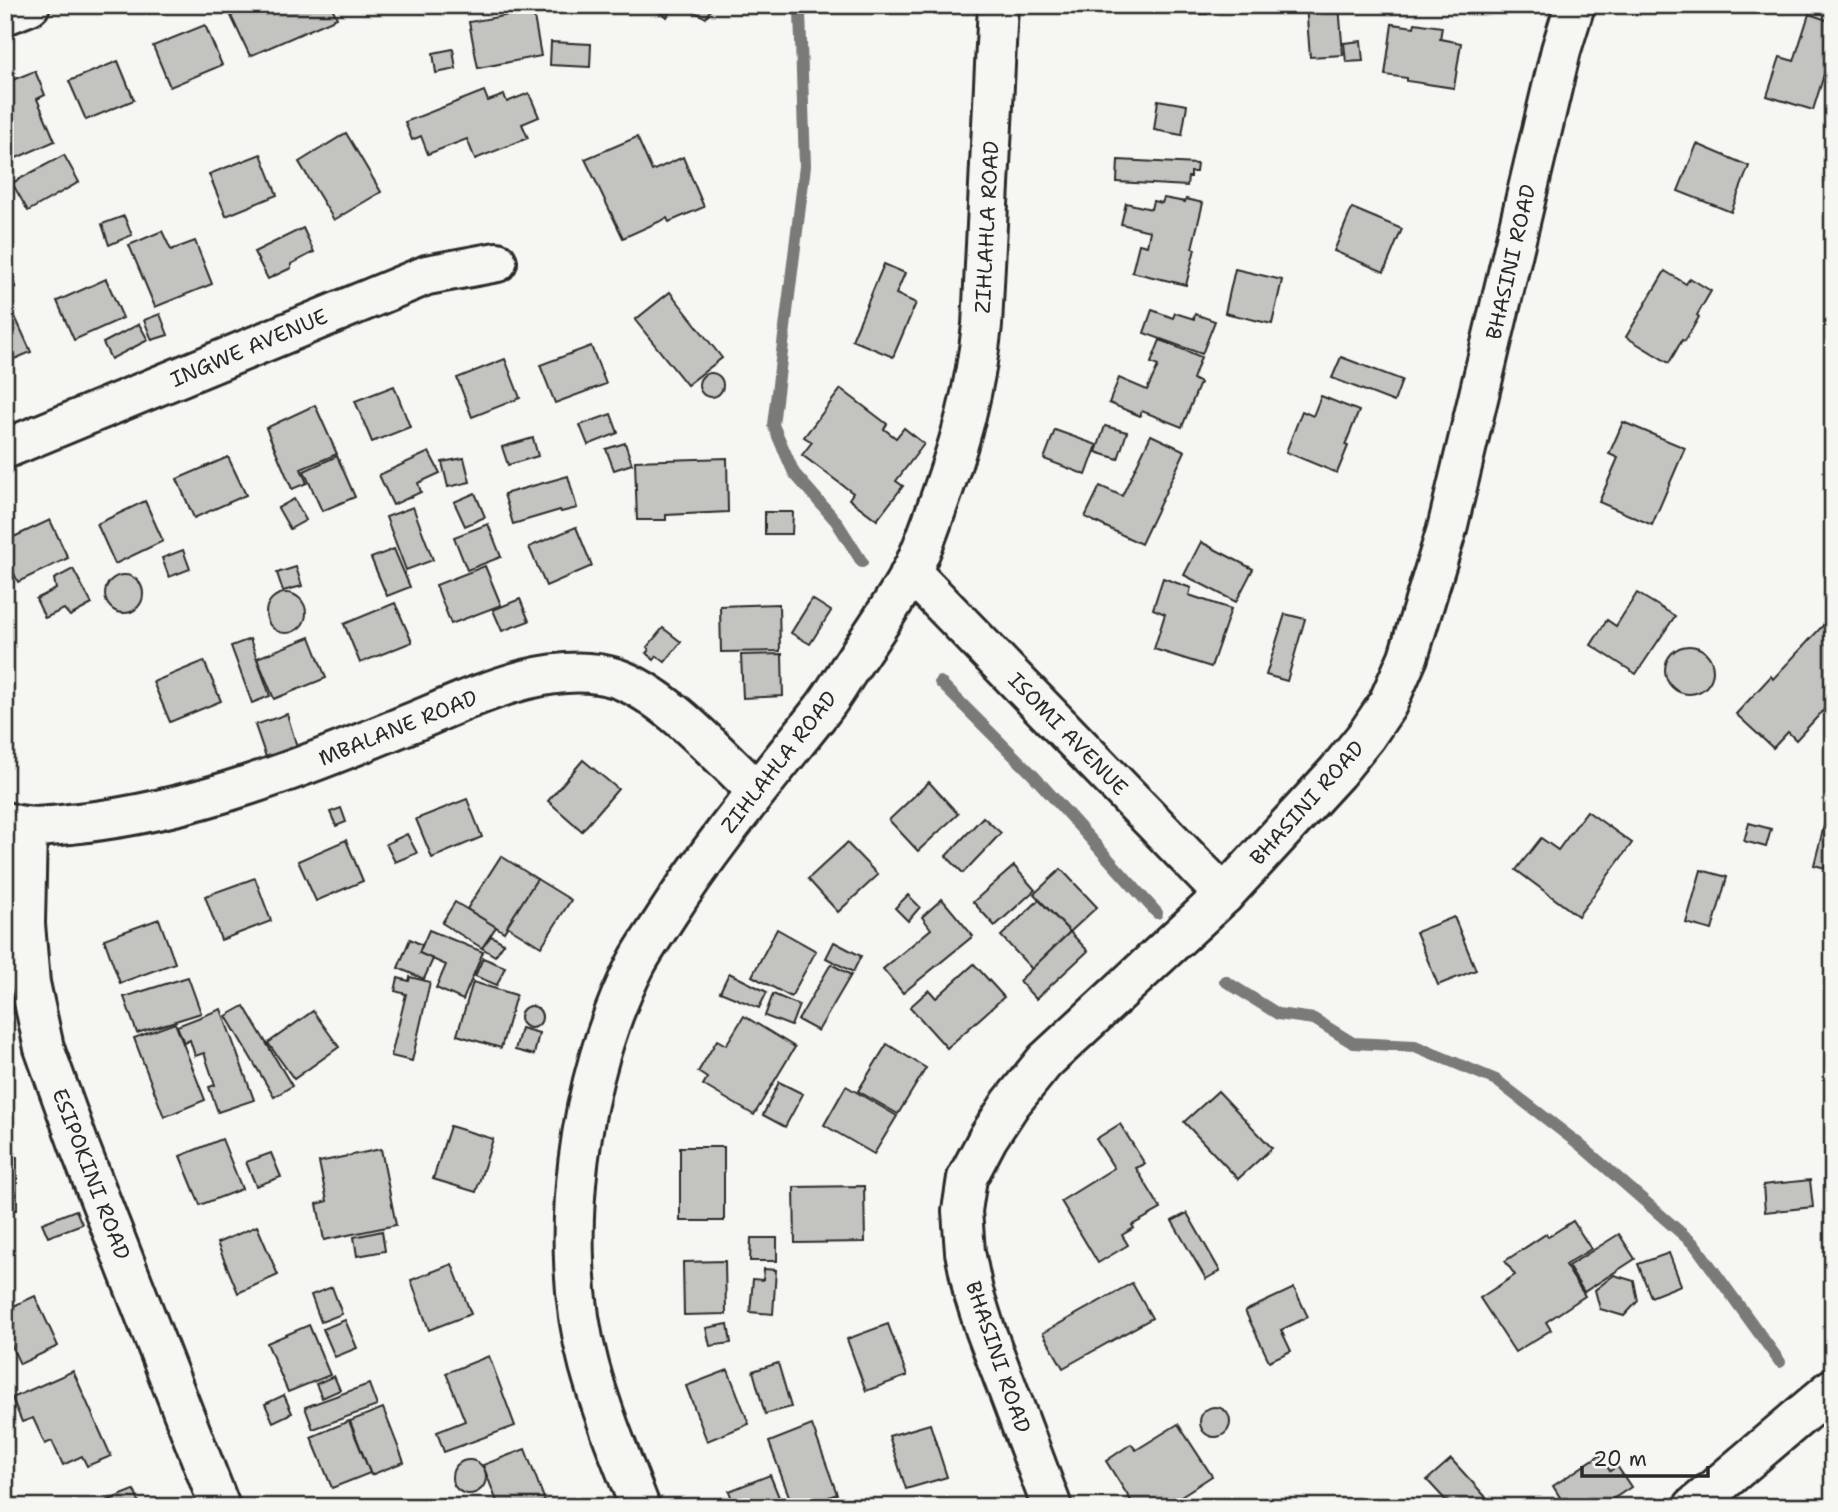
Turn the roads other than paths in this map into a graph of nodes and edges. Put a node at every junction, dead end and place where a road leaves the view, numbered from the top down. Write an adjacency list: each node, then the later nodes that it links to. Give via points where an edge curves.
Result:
1 (30, 5): 4 (street)
2 (998, 5): 7 (street, ZIHLAHLA ROAD, via 977,374 962,439)
3 (1575, 5): 10 (street, BHASINI ROAD, via 1447,529 1408,657 1387,705 1366,736)
4 (5, 15)
5 (497, 262): 6 (street, INGWE AVENUE, via 427,275)
6 (5, 449)
7 (911, 572): 8 (street, ZIHLAHLA ROAD, via 823,709); 10 (street, ISOMI AVENUE)
8 (756, 790): 9 (street, MBALANE ROAD, via 660,701 636,686 613,677 554,674 486,693 356,746 215,795 126,816); 13 (street, ZIHLAHLA ROAD, via 696,869 636,963 607,1028 576,1168 578,1298 589,1364)
9 (16, 825): 12 (street, ESIPOKINI ROAD, via 30,984 44,1048)
10 (1224, 895): 14 (street, BHASINI ROAD, via 1045,1061 1011,1103 967,1178 962,1211 973,1291)
11 (1833, 1388): 15 (street)
12 (220, 1507)
13 (640, 1507)
14 (1052, 1507)
15 (1693, 1507)

